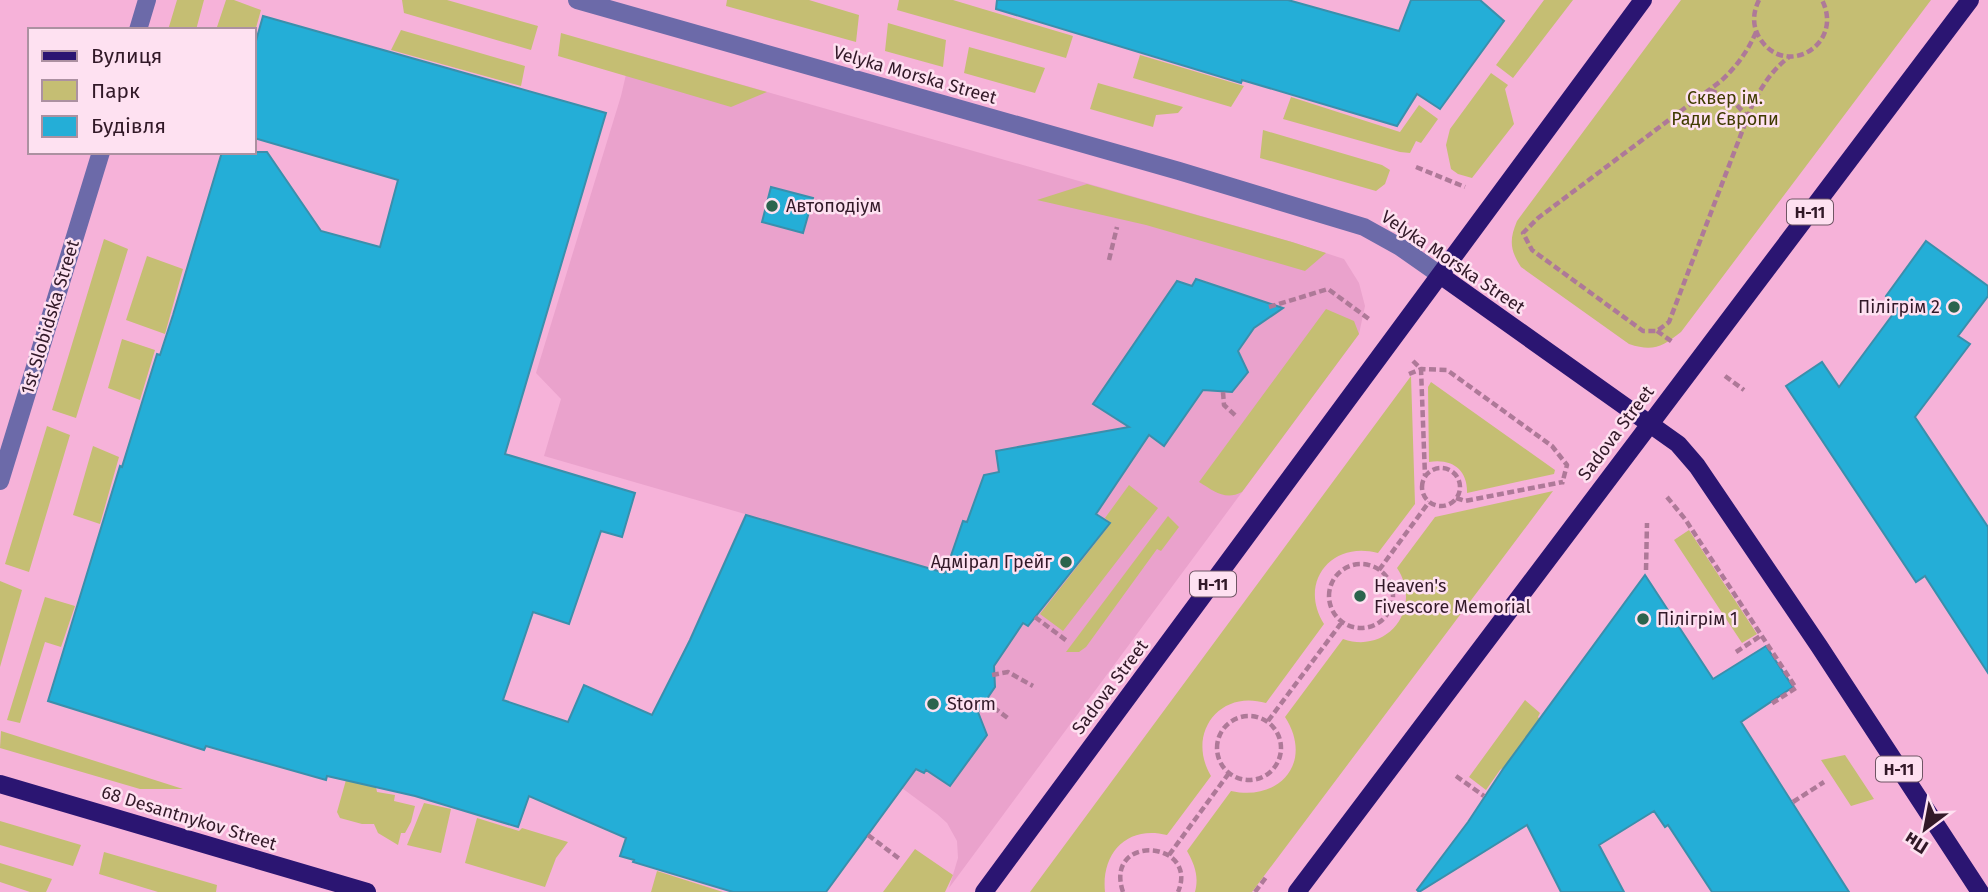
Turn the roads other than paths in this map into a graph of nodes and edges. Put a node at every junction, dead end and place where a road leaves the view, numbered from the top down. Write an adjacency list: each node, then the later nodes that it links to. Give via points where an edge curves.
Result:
1 (147, 0): 5 (street)
2 (577, 0): 7 (street, Velyka Morska Street, via 1364,227)
3 (1643, 0): 7 (main road, Sadova Street / Н-11)
4 (1970, 0): 8 (main road, Sadova Street / Н-11)
5 (139, 28)
6 (100, 154): 9 (street, 1st Slobidska Street)
7 (1440, 275): 8 (main road, Velyka Morska Street); 12 (main road, Sadova Street / Н-11)
8 (1649, 424): 13 (main road, Sadova Street); 14 (main road, Velyka Morska Street / Н-11, via 1678,444 1704,476)
9 (0, 481)
10 (0, 784): 11 (main road, 68 Desantnykov Street)
11 (367, 892)
12 (984, 892)
13 (1297, 892)
14 (1980, 892)

